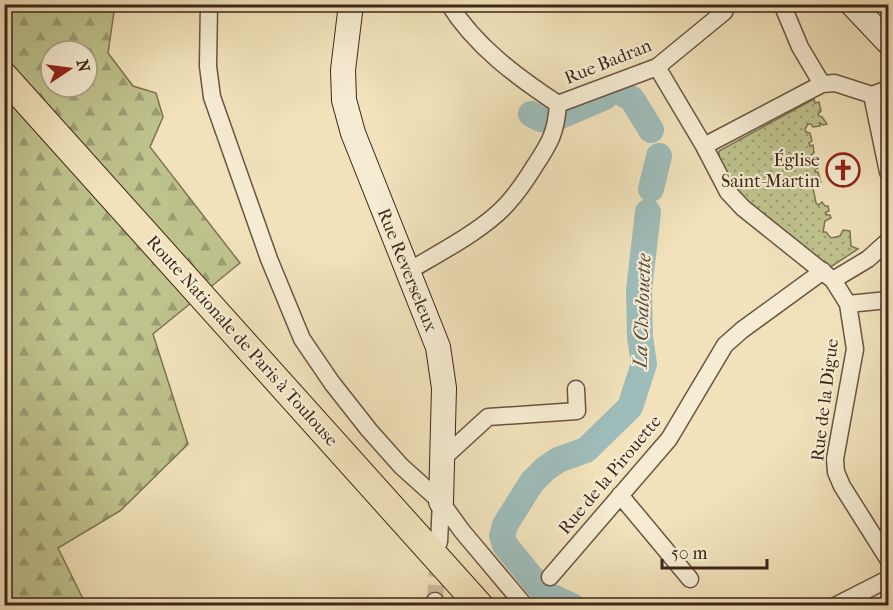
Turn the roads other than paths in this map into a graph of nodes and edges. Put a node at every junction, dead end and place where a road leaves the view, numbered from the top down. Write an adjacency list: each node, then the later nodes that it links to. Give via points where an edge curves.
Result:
1 (209, 4): 25 (street, via 212,97 269,259 302,339 369,430)
2 (351, 4): 18 (street, Rue Reverseleux, via 343,70 344,100)
3 (449, 4): 14 (street, Rue Badran, via 461,24)
4 (728, 4): 8 (street, Rue Badran, via 724,12)
5 (782, 4): 10 (street, via 800,47)
6 (852, 4): 7 (street)
7 (888, 42)
8 (657, 67): 14 (street, Rue Badran); 15 (street)
9 (4, 76): 32 (main road, Route Nationale de Paris à Toulouse)
10 (822, 84): 12 (street, via 835,83); 15 (street)
11 (888, 89): 12 (street)
12 (872, 95): 16 (street)
13 (4, 100): 31 (main road, Route Nationale de Paris à Toulouse)
14 (557, 114): 18 (street, via 548,145 505,206)
15 (704, 146): 19 (street, via 728,192 743,208)
16 (888, 172)
17 (888, 241): 19 (street, Rue de la Pirouette, via 868,259)
18 (407, 272): 23 (street, Rue Reverseleux, via 438,347 444,388)
19 (828, 276): 21 (street); 24 (street, Rue de la Pirouette, via 742,330 725,345 669,440)
20 (888, 300): 21 (street)
21 (848, 304): 27 (street, Rue de la Digue, via 855,349 836,472)
22 (576, 389): 23 (street, via 577,411 488,417)
23 (441, 460): 25 (street, Rue Reverseleux)
24 (620, 495): 28 (street, Rue de la Pirouette); 29 (street)
25 (441, 502): 26 (street, Rue Reverseleux); 33 (street)
26 (439, 542)
27 (888, 559)
28 (550, 578)
29 (690, 579)
30 (888, 579): 34 (street)
31 (442, 604)
32 (480, 606)
33 (525, 606)
34 (835, 606)

